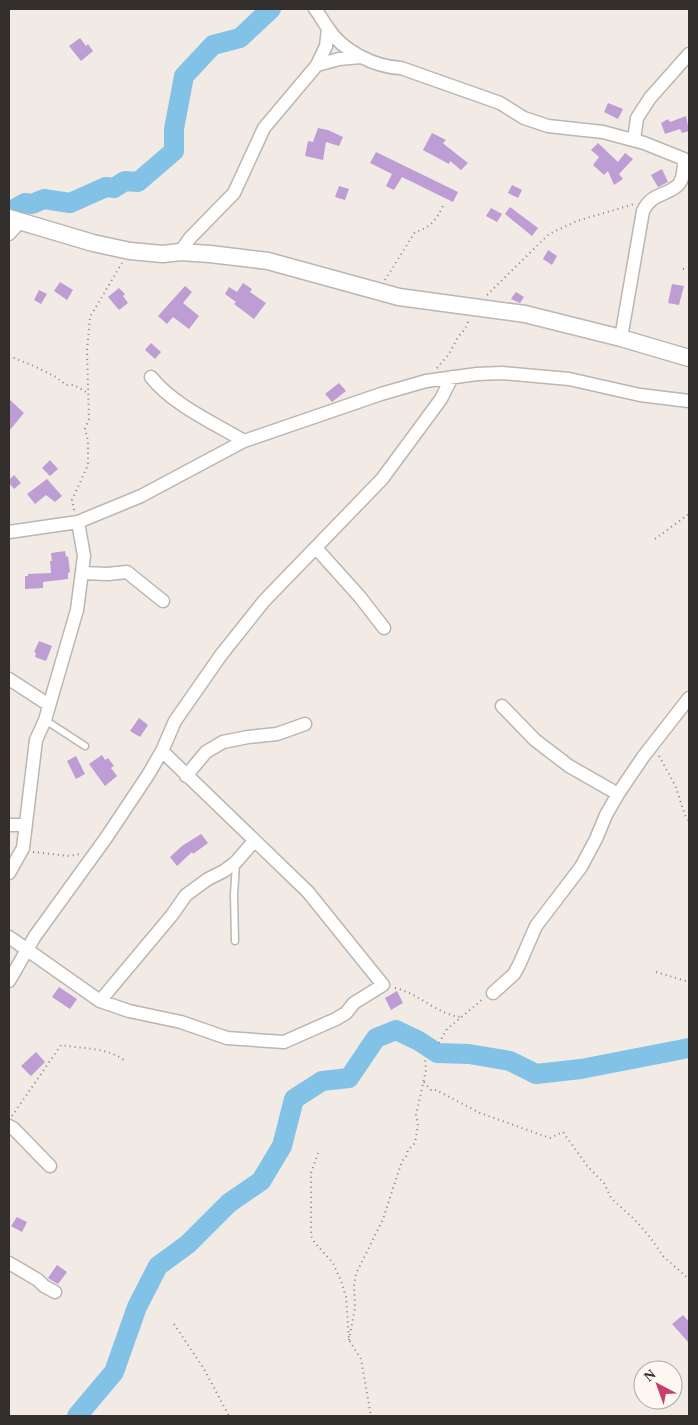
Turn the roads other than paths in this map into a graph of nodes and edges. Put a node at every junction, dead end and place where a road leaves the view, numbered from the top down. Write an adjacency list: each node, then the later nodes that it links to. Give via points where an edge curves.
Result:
1 (315, 9): 2 (street)
2 (328, 29): 4 (street); 5 (street, via 326,46)
3 (689, 54): 6 (street, via 650,98 637,118)
4 (361, 57): 5 (street); 6 (street, via 500,103 524,118 548,126 603,132)
5 (316, 65): 10 (street, via 264,128 234,192)
6 (634, 140): 7 (street)
7 (687, 160): 11 (street, via 678,185 647,203 641,220)
8 (14, 220): 9 (street); 10 (street, via 130,251)
9 (9, 234)
10 (180, 252): 11 (street, via 268,261 399,297 526,314)
11 (621, 338): 12 (street)
12 (689, 358)
13 (151, 377): 16 (street, via 178,401)
14 (452, 377): 15 (street, via 502,373 570,379 640,395); 16 (street, via 381,394); 19 (street, via 441,399 382,479)
15 (689, 401)
16 (244, 441): 17 (street, via 141,496)
17 (78, 522): 18 (street); 20 (street, via 84,556)
18 (9, 532)
19 (316, 548): 22 (street); 30 (street, via 264,601 221,655 175,721)
20 (82, 574): 21 (street, via 127,572); 25 (street, via 77,610)
21 (163, 601)
22 (384, 628)
23 (9, 678): 25 (street)
24 (689, 698): 32 (street)
25 (49, 705): 27 (street)
26 (502, 706): 32 (street, via 535,740 569,766)
27 (45, 720): 29 (lane); 34 (street, via 36,740)
28 (305, 724): 31 (street, via 277,734 223,742 206,752)
29 (85, 746)
30 (162, 751): 31 (street); 40 (street)
31 (186, 776): 35 (street)
32 (618, 794): 42 (street, via 581,867 536,926 514,974)
33 (9, 824): 34 (street)
34 (26, 825): 37 (street, via 23,848)
35 (254, 841): 36 (street); 43 (street, via 308,892 383,985 336,1019 284,1042 227,1038)
36 (236, 862): 39 (lane); 43 (street, via 186,895)
37 (9, 873)
38 (9, 937): 40 (street)
39 (234, 941)
40 (27, 950): 41 (street); 43 (street)
41 (9, 981)
42 (493, 992)
43 (100, 1000)
44 (9, 1126): 45 (street)
45 (50, 1166)
46 (9, 1263): 47 (street)
47 (55, 1292)

